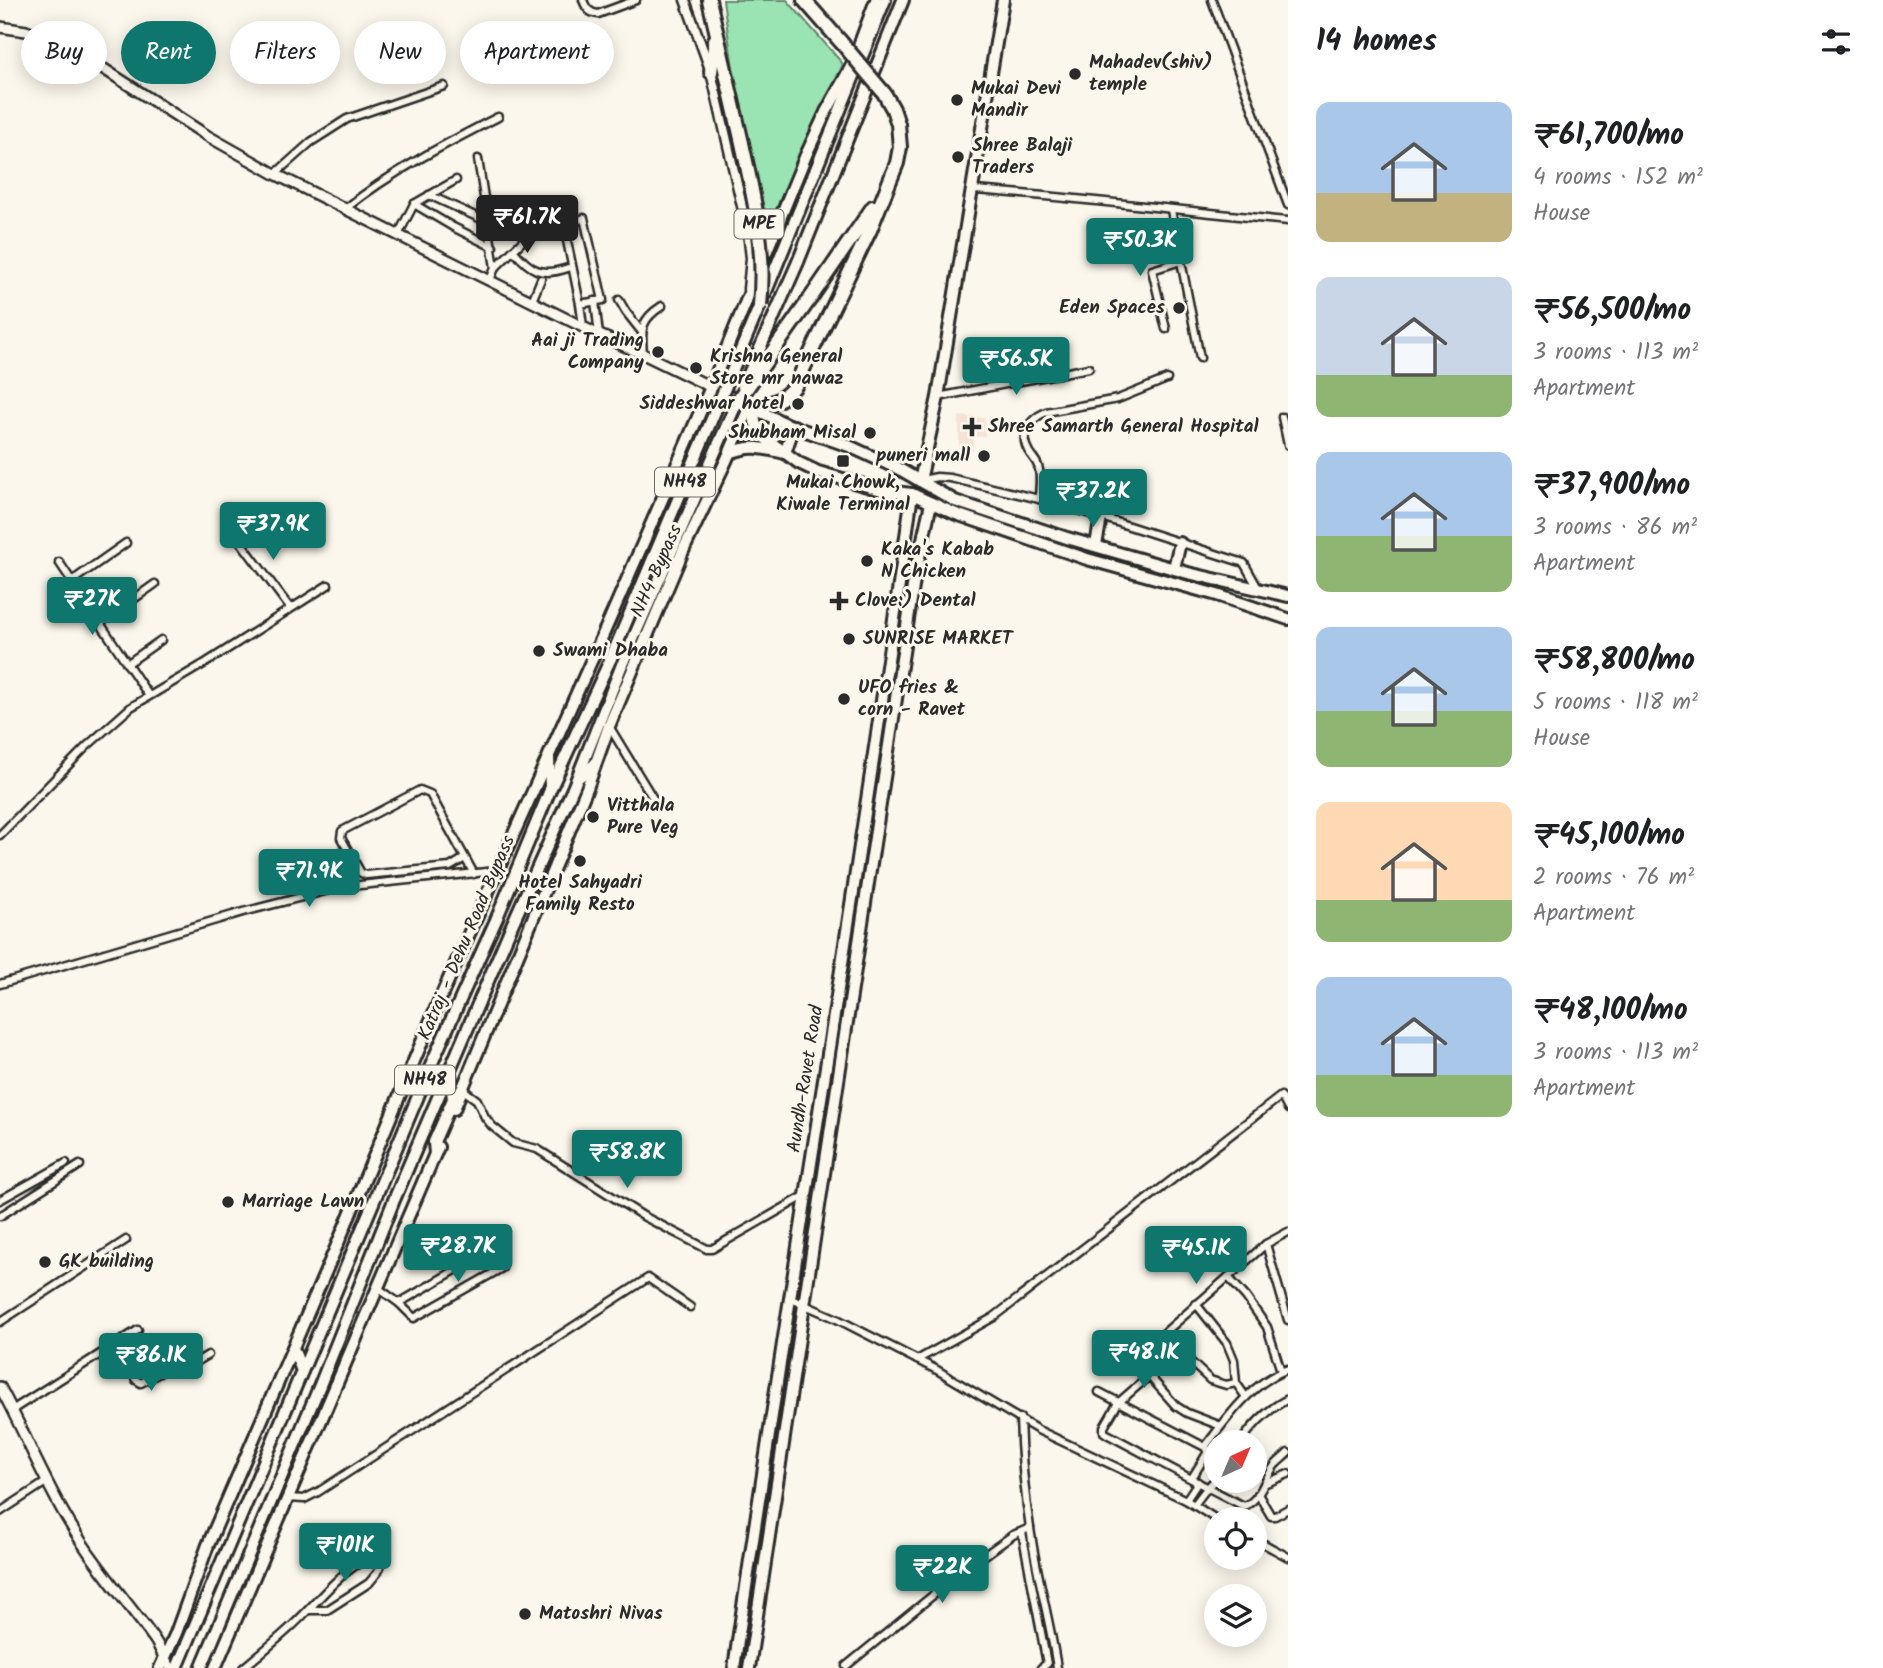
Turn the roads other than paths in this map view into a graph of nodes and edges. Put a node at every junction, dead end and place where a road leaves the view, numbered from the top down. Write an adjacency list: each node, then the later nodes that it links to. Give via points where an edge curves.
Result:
1 (583, 0): 2 (street, via 598,14)
2 (636, 0)
3 (685, 0): 14 (street)
4 (709, 0): 12 (highway, MPE)
5 (804, 0): 20 (highway, bridge, via 884,93 896,117 900,139)
6 (876, 0): 13 (main road)
7 (885, 0): 13 (main road, NH48)
8 (903, 0): 55 (main road, NH48, bridge)
9 (1003, 0): 21 (main road)
10 (1212, 0): 24 (street)
11 (0, 27): 18 (main road, via 70,47)
12 (716, 29): 14 (highway); 43 (highway, MPE, bridge, via 760,230)
13 (855, 66): 38 (main road, via 806,155); 43 (main road, NH48)
14 (711, 72): 38 (street, via 748,232)
15 (444, 86): 18 (street, via 347,118)
16 (498, 117): 25 (street, via 394,173)
17 (478, 159): 28 (street)
18 (275, 174): 25 (main road)
19 (456, 180): 22 (street)
20 (890, 180): 55 (highway, bridge); 56 (highway, via 803,374 776,403)
21 (973, 190): 26 (street); 54 (main road)
22 (429, 195): 23 (street); 28 (street)
23 (414, 204): 30 (street); 31 (street)
24 (1288, 205)
25 (345, 209): 30 (main road)
26 (1171, 210): 27 (street); 33 (street)
27 (1288, 221)
28 (488, 222): 31 (street)
29 (540, 224): 32 (street)
30 (398, 235): 37 (main road)
31 (493, 247): 34 (street)
32 (513, 250): 34 (street); 35 (street, via 538,271)
33 (1181, 261): 46 (street, via 1152,270); 50 (street)
34 (495, 268): 37 (street)
35 (568, 268)
36 (541, 279): 41 (street)
37 (490, 281): 41 (main road)
38 (748, 296): 53 (main road)
39 (620, 300): 47 (street)
40 (596, 301): 42 (street); 42 (street, via 603,300 584,218 564,226); 48 (street)
41 (532, 302): 45 (main road)
42 (580, 304): 45 (street)
43 (760, 305): 87 (main road, NH48, bridge, via 611,658)
44 (662, 306): 47 (street, via 645,319)
45 (583, 326): 48 (main road)
46 (1166, 329)
47 (641, 331): 49 (street)
48 (599, 335): 49 (main road)
49 (643, 354): 53 (main road)
50 (1200, 358)
51 (1089, 368): 54 (street)
52 (1167, 379): 64 (street, via 1118,399 1036,416 1025,434 1028,450 1038,463)
53 (710, 387): 56 (main road); 86 (main road)
54 (938, 397): 62 (main road)
55 (737, 402): 85 (main road, NH48, via 623,662)
56 (752, 407): 58 (main road); 60 (main road, NH4 Bypass); 61 (main road, via 761,436)
57 (1282, 418): 59 (street)
58 (794, 426): 61 (main road); 62 (main road, via 849,446)
59 (1288, 444)
60 (730, 453): 61 (main road, via 758,447); 84 (main road, NH4 Bypass)
61 (785, 453): 63 (main road, via 818,472)
62 (920, 481): 64 (street, via 950,478); 70 (main road, via 956,501)
63 (912, 494): 65 (main road); 100 (main road, Aundh-Ravet Road)
64 (1039, 499): 66 (street)
65 (931, 503): 79 (main road, via 1087,559); 112 (main road, Aundh-Ravet Road, via 914,580)
66 (1101, 517): 68 (street); 70 (main road)
67 (234, 533): 78 (street)
68 (1180, 542): 72 (main road); 76 (street, via 1244,563)
69 (126, 543): 73 (street)
70 (1096, 545): 72 (main road)
71 (59, 562): 73 (street)
72 (1174, 568): 76 (main road)
73 (72, 581): 80 (street)
74 (155, 584): 80 (street)
75 (328, 585): 78 (street)
76 (1260, 590): 77 (main road)
77 (1288, 596)
78 (290, 608): 83 (street)
79 (1288, 618)
80 (100, 623): 82 (street)
81 (161, 640): 82 (street)
82 (127, 664): 83 (street)
83 (149, 696): 89 (street, via 86,747)
84 (609, 726): 85 (main road, NH4 Bypass); 88 (street)
85 (594, 756): 94 (main road, Katraj - Dehu Road Bypass / NH48, via 577,779); 95 (main road, via 587,788)
86 (549, 758): 87 (main road); 91 (main road)
87 (550, 790): 124 (main road, Katraj - Dehu Road Bypass / NH48)
88 (654, 800)
89 (0, 835)
90 (465, 858): 90 (street, via 425,791 342,831 341,838 366,876 450,867); 92 (street)
91 (496, 871): 92 (street); 120 (main road)
92 (474, 874): 93 (street, via 341,887)
93 (0, 984)
94 (450, 1071): 97 (main road, via 453,1099 434,1142); 163 (main road, NH48)
95 (462, 1089): 97 (main road); 100 (street, via 477,1100 492,1126 513,1143 537,1149 643,1216 706,1249)
96 (1288, 1109): 122 (street, via 1281,1096 994,1317)
97 (435, 1154): 109 (main road)
98 (66, 1163): 101 (street)
99 (80, 1165): 102 (street)
100 (806, 1195): 110 (main road, Aundh-Ravet Road)
101 (0, 1200)
102 (0, 1216)
103 (1288, 1232): 106 (street)
104 (126, 1240): 116 (street)
105 (502, 1242): 111 (street)
106 (1266, 1244): 108 (street); 115 (street)
107 (502, 1268): 111 (street, via 414,1318)
108 (1228, 1277): 113 (street); 123 (street, via 1268,1327)
109 (378, 1288): 111 (street); 149 (main road)
110 (789, 1298): 112 (street); 166 (main road, Aundh-Ravet Road)
111 (399, 1303)
112 (805, 1304): 122 (street); 167 (main road, Aundh-Ravet Road)
113 (1196, 1304): 118 (street); 126 (street, via 1227,1343)
114 (690, 1307): 149 (street, via 648,1278 318,1492 304,1499)
115 (1288, 1320)
116 (0, 1322)
117 (138, 1330): 119 (street)
118 (1162, 1335): 125 (street, via 1135,1358); 126 (street, via 1210,1380)
119 (116, 1345): 121 (street, via 141,1383 176,1364 193,1364); 132 (street)
120 (293, 1349): 124 (main road); 160 (main road, via 208,1545)
121 (208, 1355)
122 (917, 1360): 133 (street)
123 (1285, 1370): 129 (street)
124 (302, 1371): 162 (main road, NH48)
125 (1149, 1376): 131 (street); 134 (street, via 1180,1409)
126 (1236, 1383): 129 (street)
127 (0, 1387): 132 (main road)
128 (1099, 1392): 131 (street)
129 (1246, 1397): 134 (street)
130 (1288, 1399): 136 (street)
131 (1118, 1403): 137 (street); 142 (street, via 1104,1432)
132 (12, 1410): 143 (main road)
133 (1020, 1419): 150 (street); 155 (street)
134 (1221, 1426): 135 (street)
135 (1218, 1430)
136 (1250, 1430)
137 (1204, 1446)
138 (1288, 1453): 141 (street)
139 (1204, 1456): 142 (street)
140 (1288, 1474): 144 (street)
141 (1267, 1479)
142 (1195, 1480): 145 (street); 150 (street)
143 (47, 1482): 154 (street); 160 (main road, via 70,1524 155,1639)
144 (1267, 1483)
145 (1204, 1486)
146 (1204, 1492): 151 (street)
147 (1217, 1493): 148 (street, via 1244,1506)
148 (1258, 1493): 152 (street, via 1271,1516)
149 (287, 1498): 164 (main road)
150 (1186, 1500): 151 (street)
151 (1194, 1505): 153 (street)
152 (1288, 1509)
153 (1204, 1511)
154 (0, 1512)
155 (1030, 1528): 156 (street); 169 (street)
156 (1021, 1532): 161 (street, via 964,1570); 168 (street, via 1047,1664)
157 (1267, 1546): 158 (street)
158 (1288, 1557)
159 (308, 1610): 159 (street, via 348,1570 381,1553 382,1562 369,1583 327,1610); 165 (street)
160 (165, 1665)
161 (846, 1666)
162 (177, 1668)
163 (201, 1668)
164 (215, 1668)
165 (243, 1668)
166 (734, 1668)
167 (749, 1668)
168 (1041, 1668)
169 (1057, 1668)

